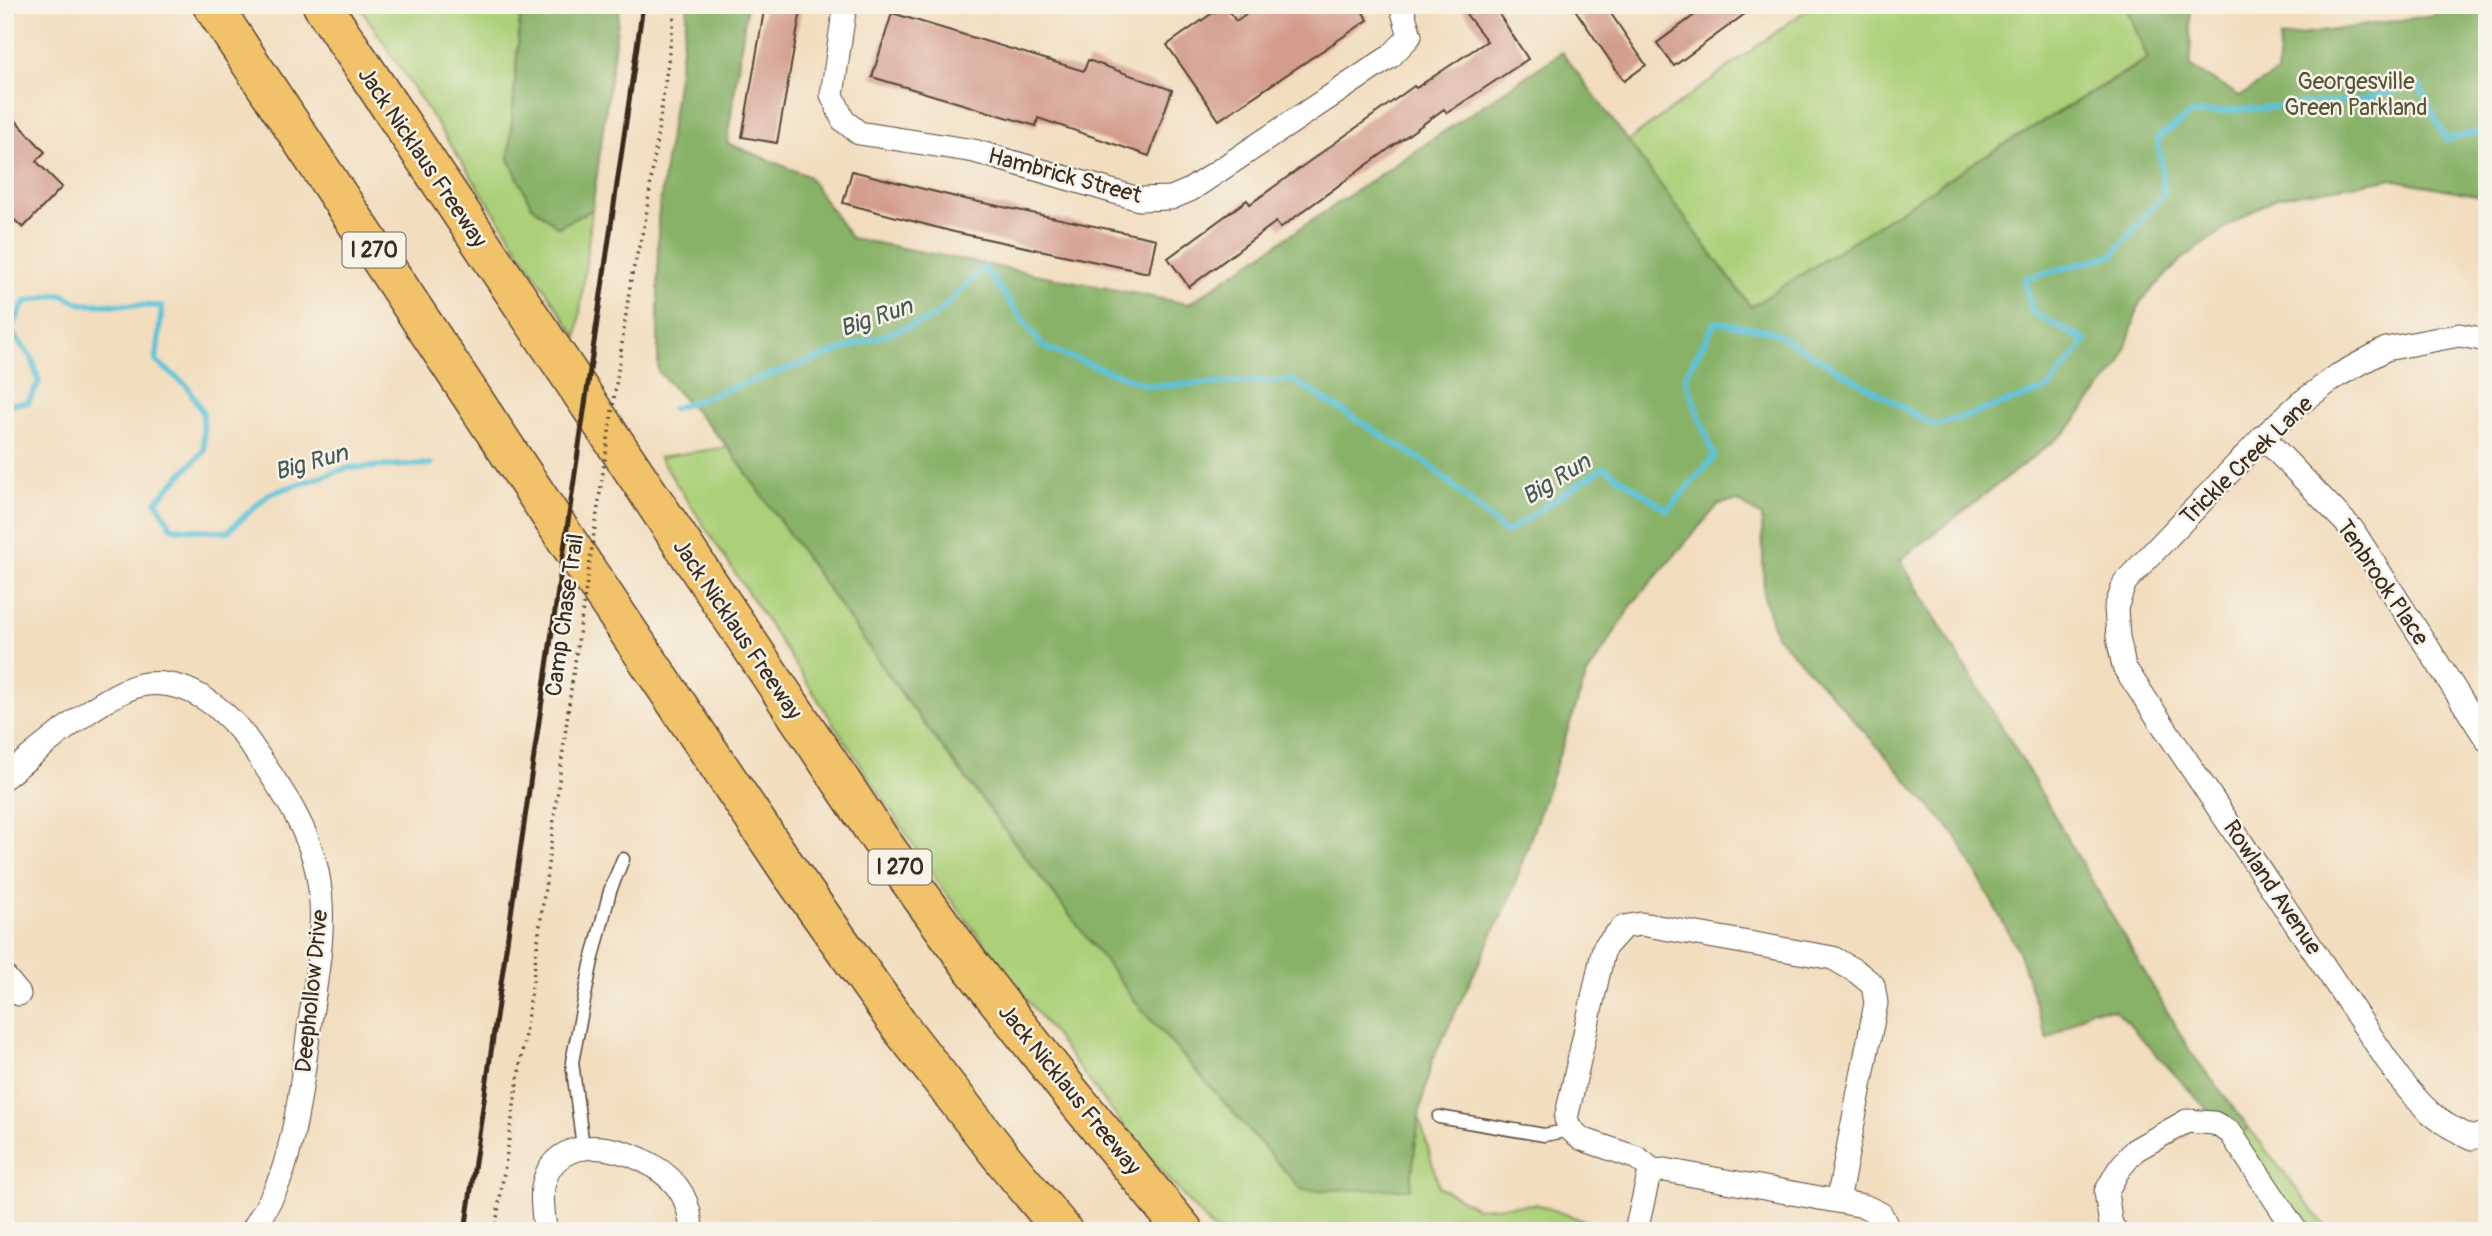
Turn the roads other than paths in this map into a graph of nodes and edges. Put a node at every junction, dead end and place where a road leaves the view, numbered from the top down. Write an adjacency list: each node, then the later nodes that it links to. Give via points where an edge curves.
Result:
1 (212, 5): 20 (highway, I 270, via 790,872 904,1032)
2 (322, 5): 21 (highway, Jack Nicklaus Freeway / I 270, via 879,838 971,966)
3 (845, 5): 4 (street, Hambrick Street, via 832,95 843,120 859,133 974,151 1139,199 1171,198 1190,190 1391,56 1410,36)
4 (1401, 5)
5 (2487, 340): 6 (street, Trickle Creek Lane, via 2459,335 2386,349 2337,376)
6 (2263, 437): 7 (street, Trickle Creek Lane, via 2125,582); 8 (street, Tenbrook Place, via 2351,529)
7 (2116, 608): 13 (street, Rowland Avenue, via 2124,667 2399,1078 2430,1114 2448,1127)
8 (2487, 740)
9 (5, 777): 17 (street, Deephollow Drive, via 112,697 146,684 162,685 182,688 223,710 286,796 317,870 320,950 297,1115 285,1166)
10 (623, 859): 14 (lane, via 594,953 572,1062)
11 (1439, 1117): 12 (lane, via 1544,1135)
12 (1571, 1130): 15 (street, via 1582,1139 1637,1158); 16 (street, via 1566,1119 1604,948 1622,927 1641,924 1833,958 1872,985 1876,1003)
13 (2480, 1135)
14 (583, 1147): 18 (street, via 567,1153 551,1168 543,1187); 19 (street, via 621,1152 653,1165 682,1193)
15 (1654, 1171): 16 (street); 22 (street)
16 (1838, 1201): 23 (street, via 1881,1214)
17 (253, 1231)
18 (545, 1231)
19 (691, 1231)
20 (1063, 1231)
21 (1184, 1231)
22 (1636, 1231)
23 (1889, 1231)
24 (2116, 1231): 25 (street, via 2106,1192 2119,1169 2135,1150 2187,1121 2214,1123 2230,1132)
25 (2296, 1231)

